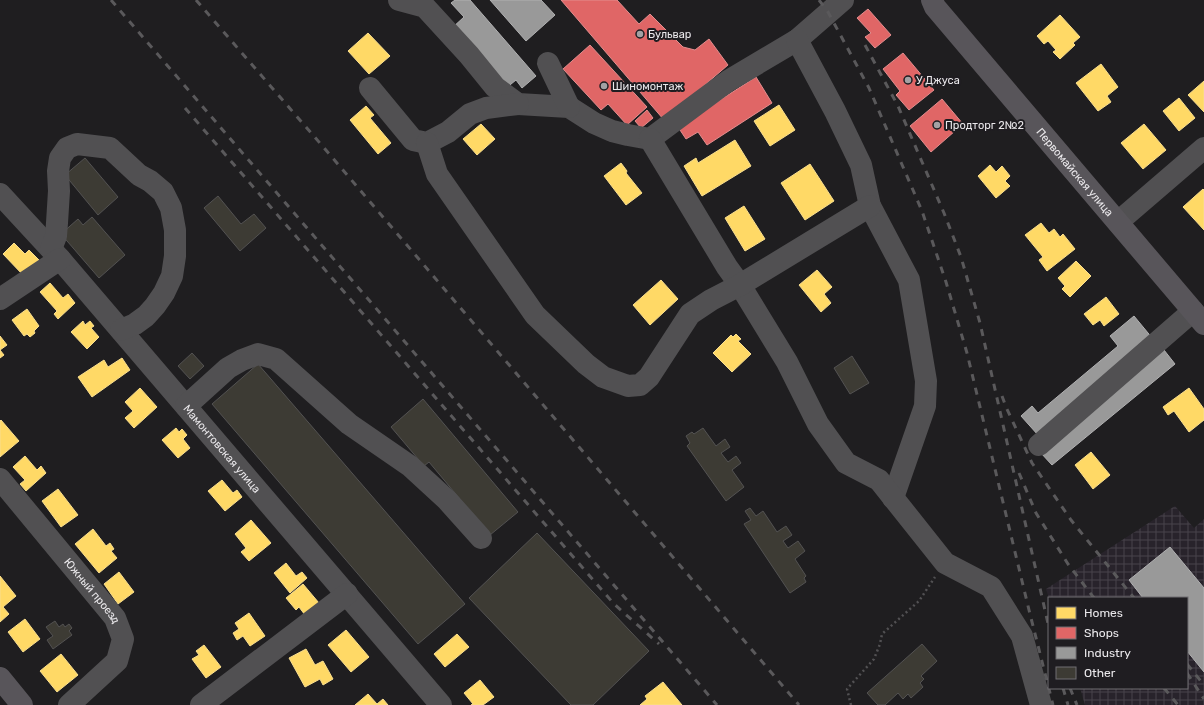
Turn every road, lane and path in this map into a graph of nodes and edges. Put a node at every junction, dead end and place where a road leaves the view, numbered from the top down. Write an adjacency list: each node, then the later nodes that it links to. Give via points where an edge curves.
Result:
1 (399, 0): 7 (street, via 425,7 495,88)
2 (844, 0): 4 (street)
3 (932, 0): 14 (main road, Первомайская улица, via 934,7)
4 (797, 40): 9 (street, via 728,81); 13 (street, via 861,166)
5 (548, 63): 8 (street)
6 (370, 88): 10 (street, via 413,140)
7 (518, 104): 8 (street); 10 (street, via 486,108 470,114 448,132)
8 (569, 107): 9 (street, via 612,131)
9 (650, 139): 16 (street)
10 (427, 143): 16 (street, via 437,174 536,315 586,364 603,377 628,386 640,385 648,378 690,314)
11 (1204, 148): 14 (street)
12 (0, 194): 15 (street, Мамонтовская улица)
13 (870, 206): 16 (street); 23 (street, via 909,280 926,381 925,406)
14 (1118, 222): 18 (main road, Первомайская улица)
15 (56, 254): 17 (street); 19 (street, Мамонтовская улица); 19 (street, via 58,171 60,158 67,148 77,144 110,148 138,175 163,192 171,208 175,230 172,276 164,293 146,316)
16 (740, 285): 23 (street, via 787,362 818,424 846,463 879,480)
17 (0, 299)
18 (1199, 318): 21 (street)
19 (121, 330): 20 (street, Мамонтовская улица)
20 (186, 406): 24 (street, via 228,368 242,360 258,354 276,359 349,424 410,466 447,500); 26 (street, Мамонтовская улица)
21 (1039, 446)
22 (0, 479): 29 (street, Южный проезд, via 115,618 123,639 117,661)
23 (893, 498): 25 (street)
24 (481, 538)
25 (945, 563): 32 (path, via 919,601 882,634 874,660 847,690); 33 (street, via 992,587 1022,636)
26 (347, 594): 30 (street); 31 (street, Мамонтовская улица)
27 (0, 678): 28 (main road)
28 (22, 705)
29 (69, 705)
30 (201, 705)
31 (441, 705)
32 (852, 705)
33 (1041, 705)

